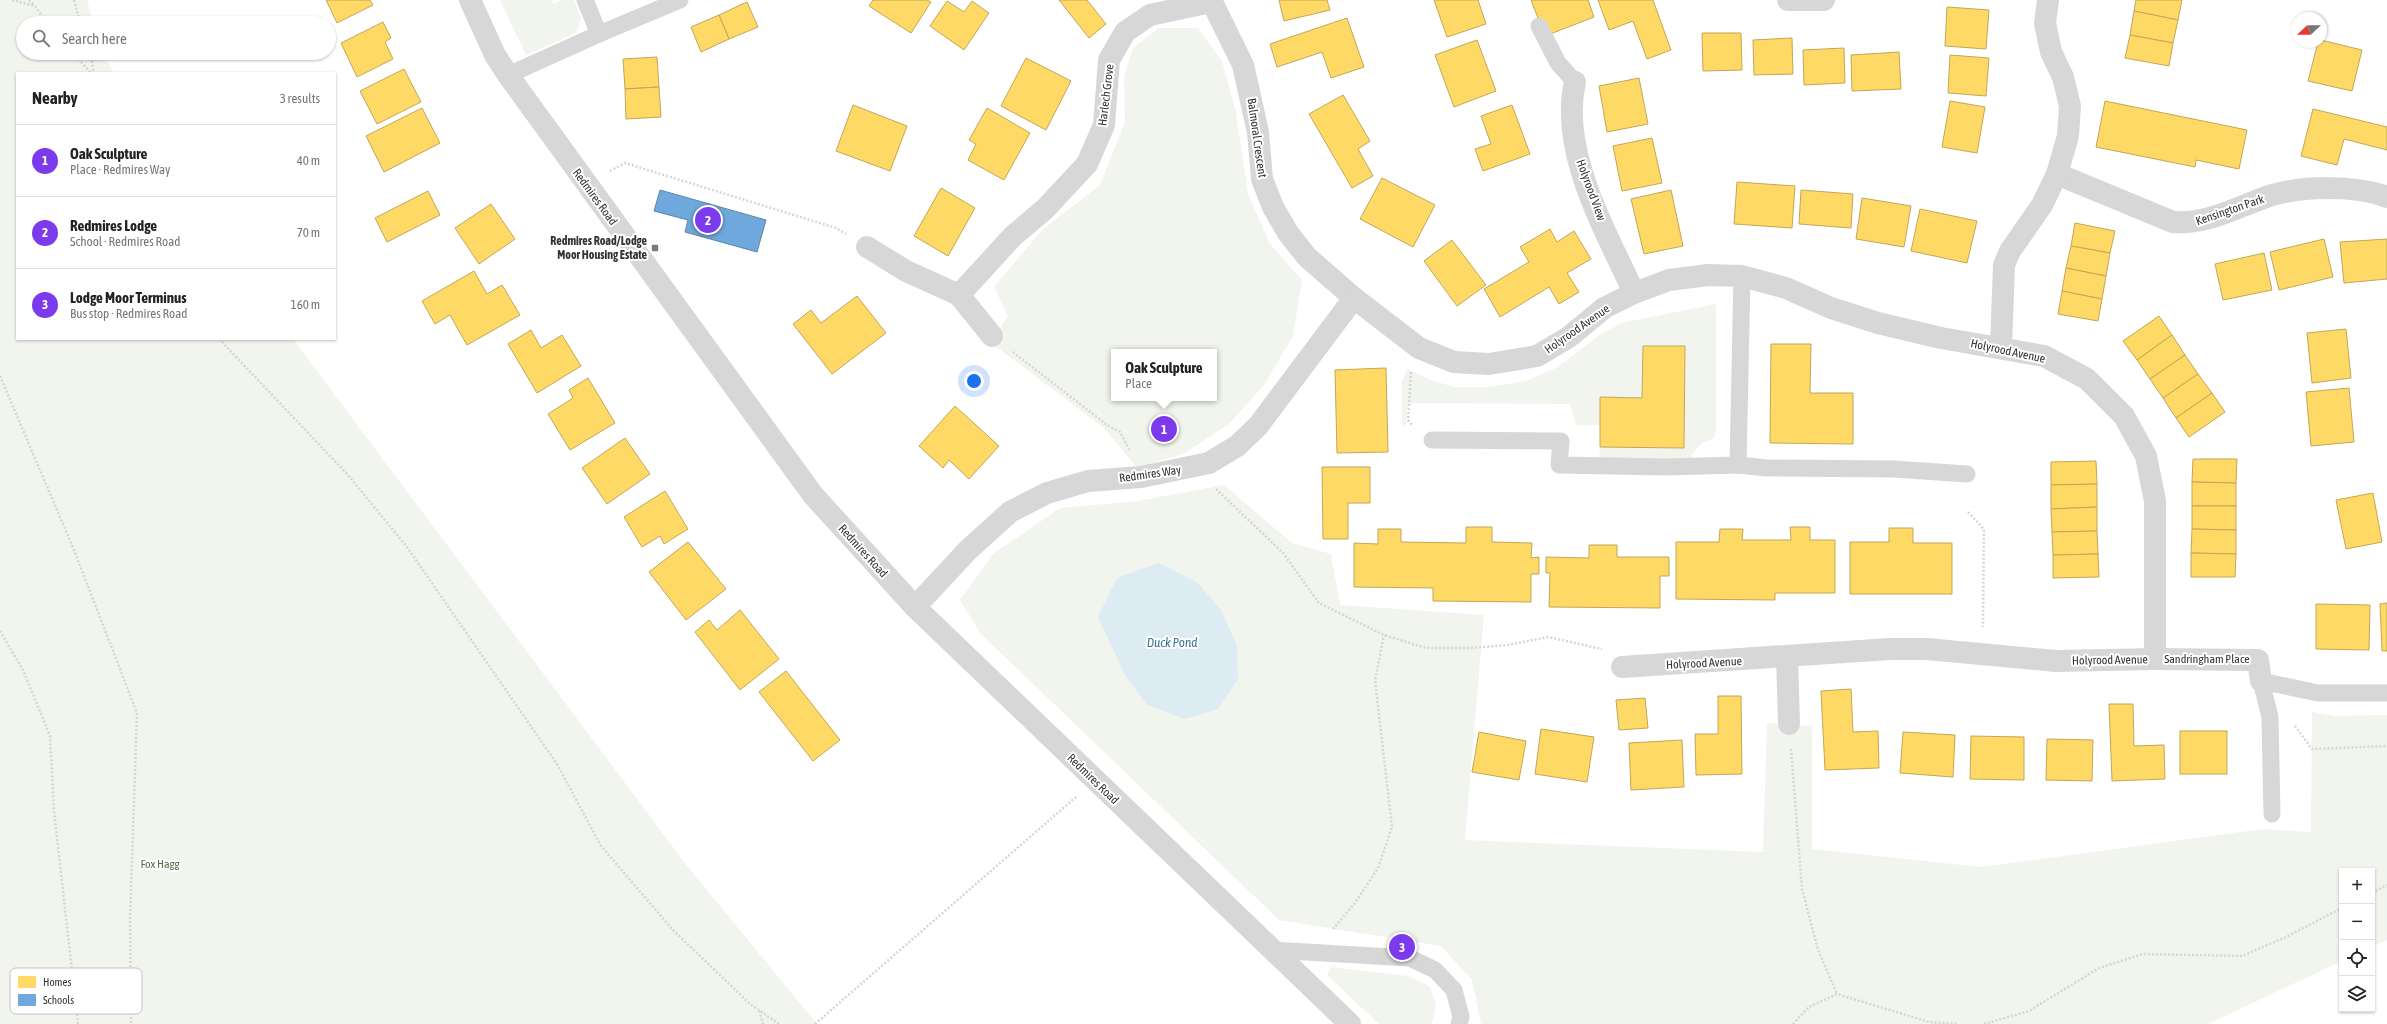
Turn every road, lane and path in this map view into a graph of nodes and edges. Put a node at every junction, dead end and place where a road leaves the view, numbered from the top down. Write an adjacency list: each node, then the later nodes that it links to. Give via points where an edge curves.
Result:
1 (12, 0): 11 (path)
2 (29, 0): 11 (path)
3 (74, 0): 13 (path)
4 (470, 0): 20 (street, Redmires Road, via 495,55)
5 (586, 0): 15 (lane)
6 (680, 0): 15 (lane)
7 (1788, 0): 8 (street)
8 (1824, 0)
9 (2048, 0): 22 (street, via 2045,22 2051,52 2063,77 2070,106 2068,136)
10 (1211, 1): 28 (street, Harlech Grove, via 1150,15 1125,32 1109,60 1104,125 1087,164); 29 (street, Balmoral Crescent, via 1243,65 1258,132 1262,179 1273,207 1288,233 1307,257)
11 (35, 6): 12 (path)
12 (42, 16)
13 (78, 16)
14 (1539, 26): 21 (lane, via 1558,63)
15 (599, 34): 20 (lane)
16 (79, 60): 18 (path)
17 (91, 60): 19 (path)
18 (90, 72)
19 (94, 72)
20 (508, 75): 23 (street, Redmires Road)
21 (1575, 82): 27 (street, Holyrood View, via 1572,121 1578,157 1594,206)
22 (2057, 174): 24 (street, Kensington Park, via 2173,222 2190,224 2273,195 2299,190 2368,191); 32 (street, via 2042,205 2010,251 2004,265)
23 (585, 183): 25 (path, via 625,164 836,228); 41 (street, Redmires Road, via 813,495)
24 (2387, 197)
25 (867, 247): 28 (street, via 906,270)
26 (1742, 276): 27 (street, Holyrood Avenue, via 1708,275 1669,280); 32 (street, Holyrood Avenue, via 1786,288 1831,308 1878,323 1941,338); 36 (lane)
27 (1634, 293): 33 (street, Holyrood Avenue, via 1604,308 1568,337 1536,356 1489,364 1454,362)
28 (959, 295): 30 (street)
29 (1354, 298): 33 (street, Holyrood Avenue); 37 (street, Redmires Way, via 1258,426 1236,446 1214,460)
30 (992, 336): 39 (path, via 1107,425 1120,432)
31 (220, 340): 63 (path, via 348,474 407,547 556,764 601,846 672,929)
32 (2001, 347): 46 (street, Holyrood Avenue, via 2044,356 2087,379 2124,416 2146,456 2155,501)
33 (1419, 348): 35 (path, via 1410,375 1408,420 1417,432)
34 (0, 376): 61 (path, via 74,550 137,713)
35 (1432, 440): 36 (lane, via 1561,441 1559,465)
36 (1738, 465): 38 (lane, via 1766,468 1893,469)
37 (1192, 467): 39 (street, Redmires Way); 43 (path, via 1283,553 1319,603)
38 (1967, 474)
39 (1141, 477): 41 (street, Redmires Way, via 1088,481 1047,493 1010,512 968,550)
40 (1968, 512): 44 (path, via 1984,529)
41 (915, 607): 53 (street, Redmires Road)
42 (0, 631): 60 (path, via 23,670 50,736 54,811)
43 (1384, 635): 47 (path, via 1426,648 1508,645 1548,636 1603,650); 59 (path, via 1375,680 1392,827 1378,868 1355,903 1336,927)
44 (1982, 653): 45 (street, Holyrood Avenue, via 1890,649); 46 (street, Holyrood Avenue, via 2056,661)
45 (1787, 657): 47 (street, Holyrood Avenue); 50 (street)
46 (2155, 659): 48 (street, Sandringham Place, via 2258,660)
47 (1622, 667)
48 (2261, 681): 49 (lane, via 2318,693); 54 (lane, via 2270,717)
49 (2387, 693)
50 (1789, 724): 62 (path, via 1802,889 1818,950)
51 (2387, 746): 52 (path)
52 (2312, 749)
53 (1095, 781): 58 (street, Redmires Road); 68 (path)
54 (2272, 814)
55 (2387, 885): 56 (path)
56 (2375, 891)
57 (2339, 910): 73 (path, via 2286,938 2242,956 2143,954 2099,968 2029,1011)
58 (1271, 950): 59 (lane); 69 (street, Redmires Road)
59 (1304, 951): 70 (lane, via 1410,958 1435,970 1454,990 1461,1017)
60 (72, 968)
61 (130, 968)
62 (1837, 994): 71 (path, via 1809,1007); 72 (path, via 1929,1022)
63 (759, 1010): 66 (path); 67 (path)
64 (77, 1014): 65 (path)
65 (78, 1024)
66 (763, 1024)
67 (778, 1024)
68 (815, 1024)
69 (1350, 1024)
70 (1459, 1024)
71 (1793, 1024)
72 (1958, 1024)
73 (1984, 1024)

